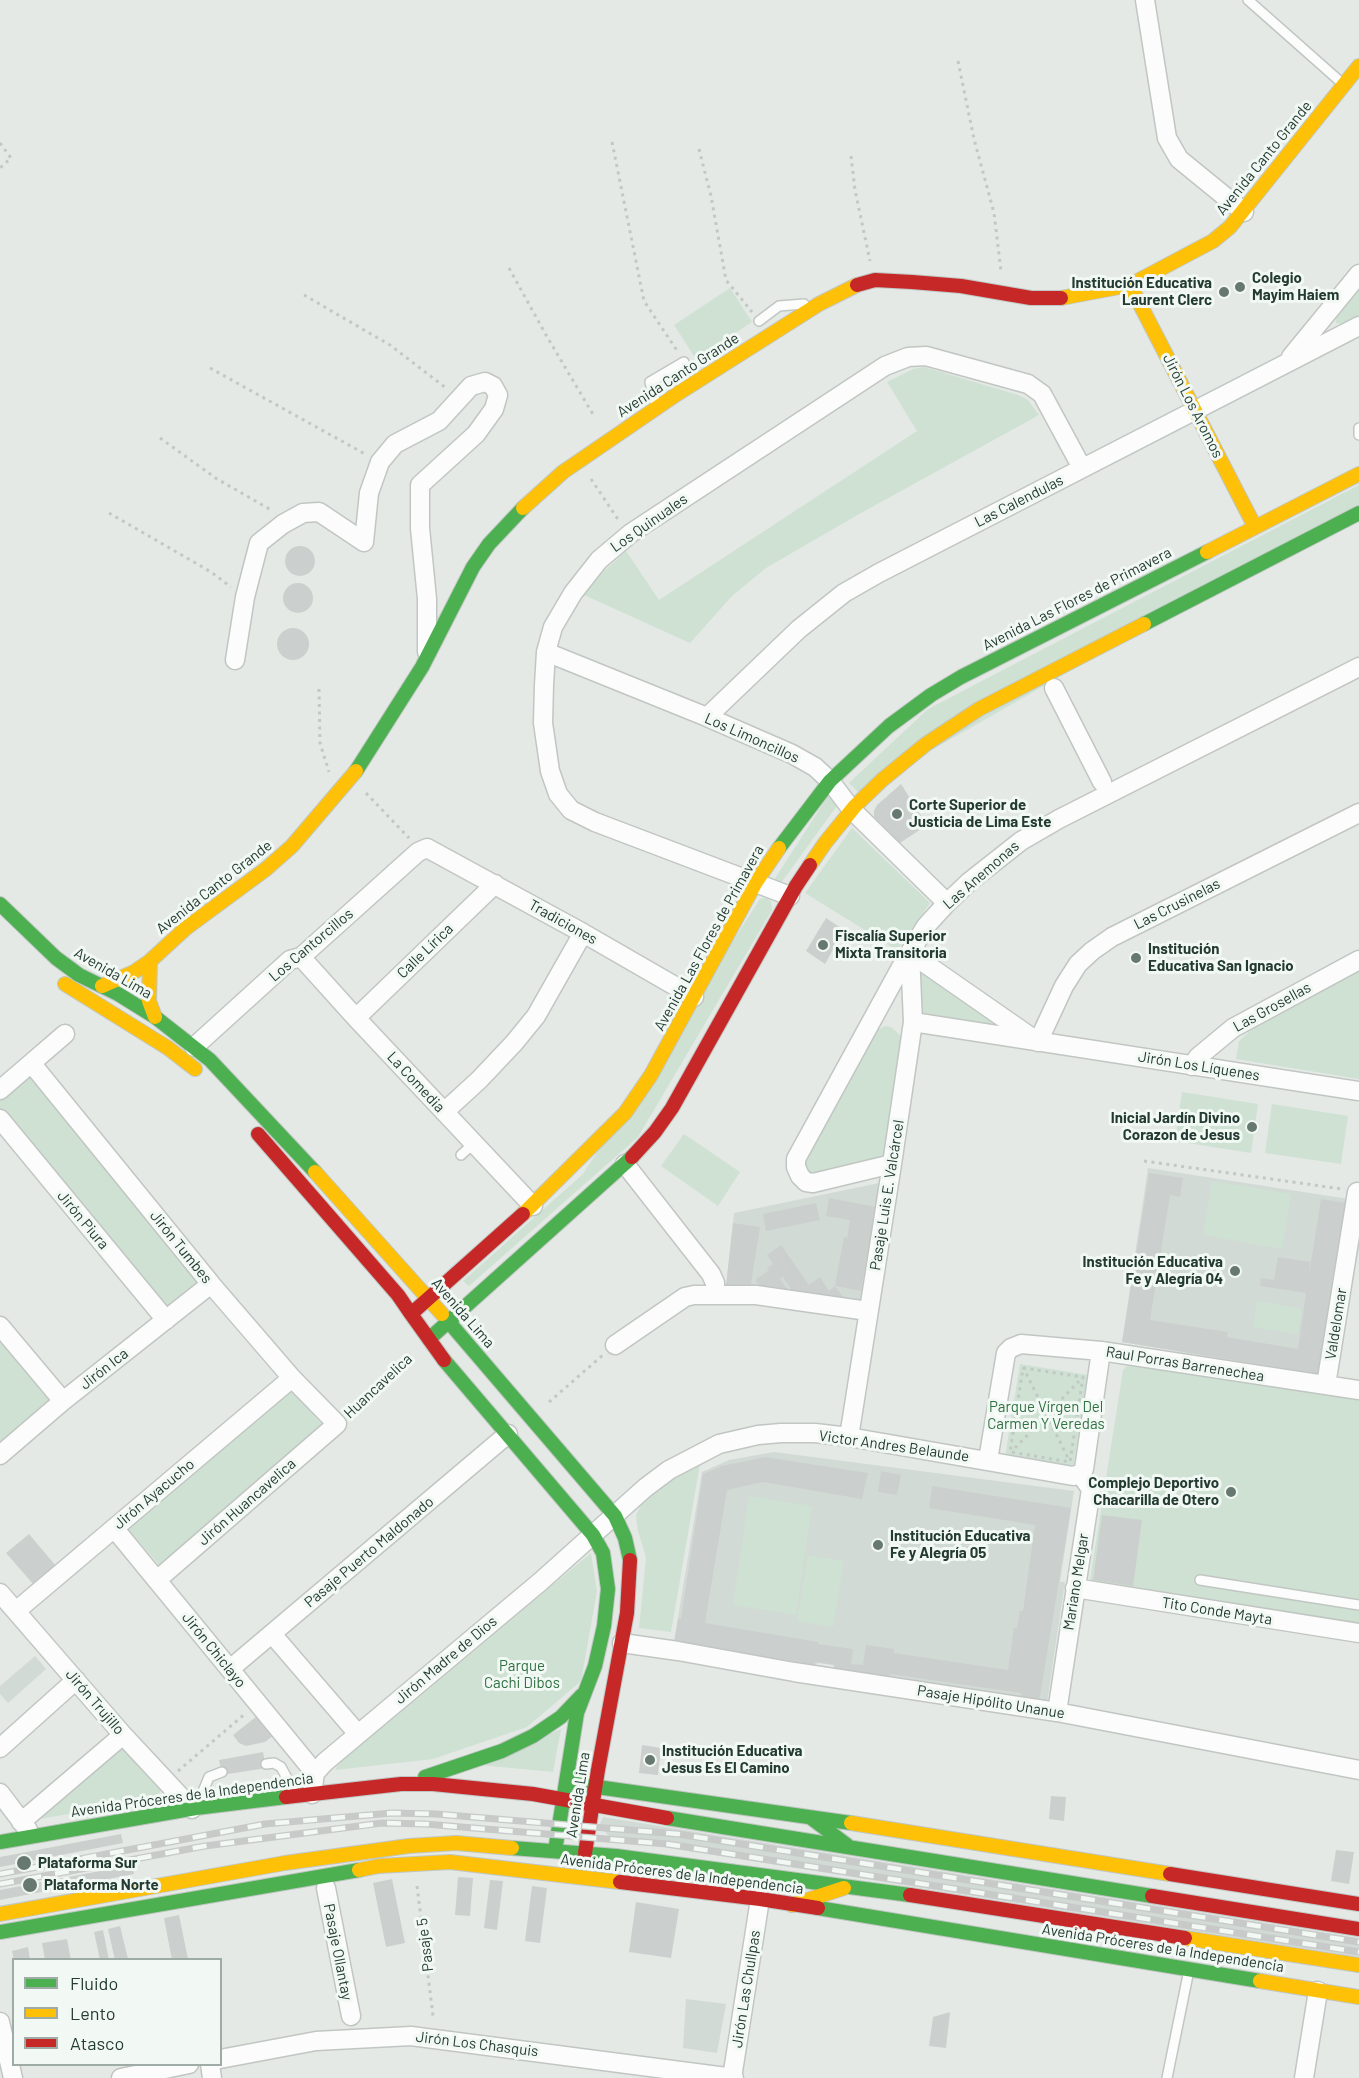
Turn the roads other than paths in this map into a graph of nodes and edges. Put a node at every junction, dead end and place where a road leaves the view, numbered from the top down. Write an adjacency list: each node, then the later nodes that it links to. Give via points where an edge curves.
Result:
1 (1145, 0): 5 (street, via 1167,138 1179,159)
2 (1248, 0): 4 (lane)
3 (1359, 66): 4 (main road, Avenida Canto Grande)
4 (1344, 85): 5 (main road, Avenida Canto Grande)
5 (1244, 212): 7 (main road, Avenida Canto Grande, via 1213,241)
6 (1359, 274): 12 (street)
7 (1130, 285): 8 (main road, Avenida Canto Grande, via 1063,298 1032,298 961,286 875,280 851,287); 14 (main road, Jirón Los Aromos)
8 (819, 304): 9 (lane, via 779,306); 13 (main road, Avenida Canto Grande)
9 (759, 321)
10 (1359, 326): 12 (street, Las Calendulas)
11 (684, 362): 13 (lane, via 650,382)
12 (1286, 363): 14 (street, Las Calendulas)
13 (657, 407): 22 (main road, Avenida Canto Grande, via 564,472 511,519 473,567)
14 (1196, 410): 17 (street, Las Calendulas); 20 (main road, Jirón Los Aromos)
15 (1359, 428): 16 (lane)
16 (1359, 435)
17 (1082, 468): 21 (street, Los Quinuales, via 1042,394 1028,384 926,356 908,357 885,366 620,542 599,560 573,593 553,627); 26 (street, Las Calendulas, via 844,593 799,629)
18 (1359, 474): 20 (main road, Avenida Las Flores de Primavera)
19 (1359, 513): 29 (main road, via 979,709 898,766)
20 (1255, 527): 27 (main road, Avenida Las Flores de Primavera, via 952,682 889,726)
21 (546, 652): 26 (street, Los Limoncillos); 32 (street, Los Quinuales, via 543,723 550,771 558,794 571,810)
22 (427, 657): 23 (street, via 420,485 476,434 494,409 498,395 485,382 471,386 439,421 395,444 380,462 369,493 364,542 319,512 303,513 259,543); 41 (main road, Avenida Canto Grande, via 371,750 292,846)
23 (235, 660)
24 (1357, 672): 35 (street, Las Anemonas, via 1030,835)
25 (1054, 688): 28 (street)
26 (707, 717): 27 (street, Los Limoncillos, via 792,754)
27 (830, 781): 29 (street, Los Limoncillos); 32 (main road, Avenida Las Flores de Primavera)
28 (1102, 782)
29 (852, 810): 34 (main road); 35 (street, Los Limoncillos)
30 (1359, 813): 50 (street, Las Crusinelas, via 1112,937 1092,951 1064,986)
31 (431, 848): 33 (street, Tradiciones); 39 (street, Los Cantorcillos, via 418,852)
32 (756, 882): 34 (street, Los Quinuales); 44 (main road, Avenida Las Flores de Primavera)
33 (495, 884): 37 (street, Tradiciones); 46 (street, Calle Lírica)
34 (790, 896): 60 (main road, via 672,1108)
35 (947, 903): 38 (street, Las Anemonas, via 926,926)
36 (0, 904): 43 (main road, Avenida Lima, via 56,958)
37 (583, 933): 44 (street, Tradiciones); 57 (street, via 536,1016 479,1080)
38 (910, 953): 47 (street, Pasaje Luis E. Valcárcel); 50 (street, Jirón Los Líquenes); 61 (street, Las Anemonas, via 796,1159 800,1176 813,1184)
39 (301, 957): 46 (street, La Comedia); 51 (street, Los Cantorcillos, via 290,960)
40 (1359, 960): 53 (street, Las Grosellas, via 1233,1028)
41 (150, 961): 43 (main road, Avenida Canto Grande); 45 (main road, via 149,1001)
42 (58, 979): 49 (main road)
43 (102, 987): 45 (main road, Avenida Lima)
44 (694, 997): 63 (main road, Avenida Las Flores de Primavera, via 651,1076 625,1113)
45 (155, 1017): 49 (main road); 51 (main road, Avenida Lima)
46 (356, 1018): 57 (street, La Comedia)
47 (912, 1022): 50 (street, Jirón Los Líquenes); 61 (street, Pasaje Luis E. Valcárcel)
48 (65, 1034): 52 (street)
49 (147, 1034): 54 (main road)
50 (1038, 1042): 53 (street, Jirón Los Líquenes)
51 (194, 1047): 66 (main road, Avenida Lima, via 281,1134)
52 (32, 1064): 55 (street); 64 (street, Jirón Tumbes)
53 (1192, 1065): 56 (street, Jirón Los Líquenes)
54 (204, 1077)
55 (0, 1090)
56 (1359, 1091)
57 (444, 1112): 63 (street, La Comedia, via 468,1149)
58 (0, 1119): 69 (street, Jirón Piura)
59 (250, 1124): 68 (main road, Avenida Lima, via 398,1294)
60 (625, 1164): 65 (street, via 711,1274); 70 (main road)
61 (892, 1164): 67 (street, Pasaje Luis E. Valcárcel)
62 (1357, 1192): 76 (street, Valdelomar)
63 (533, 1206): 66 (main road, Avenida Las Flores de Primavera)
64 (211, 1284): 69 (street, Jirón Ica); 75 (street, Jirón Tumbes)
65 (715, 1294): 67 (street, via 774,1297); 73 (street, via 685,1297)
66 (429, 1298): 68 (main road, Avenida Las Flores de Primavera); 70 (main road, Avenida Lima)
67 (868, 1311): 81 (street, Pasaje Luis E. Valcárcel)
68 (411, 1314): 72 (main road, Avenida Lima)
69 (166, 1320): 78 (street, Jirón Ica)
70 (448, 1321): 72 (main road); 85 (main road, Avenida Lima)
71 (0, 1326): 78 (street)
72 (424, 1343): 80 (main road, Avenida Lima, via 442,1357)
73 (615, 1345)
74 (1101, 1351): 76 (street, Raul Porras Barrenechea); 83 (street, Raul Porras Barrenechea, via 1021,1344 1011,1348 1006,1353); 84 (street, via 1084,1469)
75 (292, 1378): 79 (street, Jirón Tumbes); 86 (street, Jirón Ayacucho)
76 (1326, 1385): 77 (street, Raul Porras Barrenechea)
77 (1359, 1390)
78 (63, 1401): 82 (street, Jirón Ica)
79 (337, 1424): 88 (street, Jirón Huancavelica)
80 (508, 1434): 87 (main road, Avenida Lima); 94 (street, Pasaje Puerto Maldonado)
81 (849, 1437): 83 (street, Victor Andres Belaunde); 85 (street, Victor Andres Belaunde, via 781,1433 719,1444 669,1470)
82 (0, 1455)
83 (988, 1460): 84 (street, Victor Andres Belaunde, via 1073,1476)
84 (1075, 1468): 90 (street, Mariano Melgar, via 1091,1489)
85 (615, 1516): 87 (street, Victor Andres Belaunde); 96 (main road, Avenida Lima, via 631,1563)
86 (114, 1527): 88 (street, Jirón Chiclayo); 93 (street, Jirón Ayacucho)
87 (593, 1535): 99 (main road, Avenida Lima, via 603,1553 608,1589 600,1649); 101 (street, Jirón Madre de Dios)
88 (157, 1580): 97 (street, Jirón Chiclayo)
89 (1200, 1580): 92 (lane)
90 (1075, 1588): 95 (street, Tito Conde Mayta); 100 (street, Mariano Melgar)
91 (0, 1593): 93 (street, Jirón Trujillo)
92 (1359, 1605)
93 (16, 1611): 98 (street, Jirón Trujillo)
94 (272, 1634): 97 (street, Pasaje Puerto Maldonado); 101 (street)
95 (1359, 1634)
96 (622, 1643): 100 (street, Pasaje Hipólito Unanue); 110 (main road, Avenida Lima)
97 (230, 1669): 107 (street, Jirón Chiclayo)
98 (76, 1680): 102 (street, Jirón Trujillo); 103 (street)
99 (586, 1691): 108 (main road, Avenida Lima, via 577,1713); 109 (main road, via 561,1717 533,1736 502,1751)
100 (1057, 1712): 105 (street, Pasaje Hipólito Unanue)
101 (358, 1734): 107 (street, Jirón Madre de Dios)
102 (123, 1735): 116 (street, Jirón Trujillo); 118 (street)
103 (0, 1748)
104 (266, 1764): 113 (lane, via 274,1762 281,1767)
105 (1359, 1770)
106 (222, 1773): 116 (lane, via 209,1777)
107 (315, 1773): 113 (street)
108 (565, 1783): 110 (main road, Avenida Próceres de la Independencia); 112 (main road, Avenida Próceres de la Independencia); 114 (main road, Avenida Lima)
109 (401, 1784): 112 (main road, Avenida Próceres de la Independencia); 113 (main road, Avenida Próceres de la Independencia)
110 (595, 1786): 115 (main road, Avenida Lima); 117 (main road, Avenida Próceres de la Independencia)
111 (0, 1792): 118 (street)
112 (533, 1794): 114 (main road, Avenida Próceres de la Independencia)
113 (304, 1795): 116 (main road, Avenida Próceres de la Independencia)
114 (562, 1801): 115 (main road, Avenida Próceres de la Independencia); 121 (main road, Avenida Lima)
115 (592, 1806): 120 (main road, Avenida Próceres de la Independencia); 122 (main road, Avenida Lima)
116 (194, 1809): 118 (main road, Avenida Próceres de la Independencia)
117 (811, 1818): 120 (main road); 128 (main road, Avenida Próceres de la Independencia)
118 (27, 1829): 119 (main road, Avenida Próceres de la Independencia)
119 (0, 1842)
120 (849, 1847): 131 (main road, Avenida Próceres de la Independencia)
121 (555, 1851): 122 (main road, Avenida Próceres de la Independencia); 123 (main road, Avenida Lima); 130 (main road, Avenida Próceres de la Independencia, via 456,1843 409,1846 285,1863)
122 (585, 1853): 124 (main road, Avenida Lima); 125 (main road, Avenida Próceres de la Independencia)
123 (552, 1874): 124 (main road, Avenida Próceres de la Independencia); 132 (main road, Avenida Próceres de la Independencia, via 450,1862 390,1865)
124 (580, 1876): 127 (main road, Avenida Próceres de la Independencia)
125 (853, 1886): 129 (main road); 133 (main road, Avenida Próceres de la Independencia)
126 (326, 1888): 137 (street, Pasaje Ollantay)
127 (760, 1899): 129 (main road, Avenida Próceres de la Independencia); 143 (street, Jirón Las Chullpas)
128 (1359, 1904)
129 (792, 1905): 134 (main road, Avenida Próceres de la Independencia)
130 (0, 1914)
131 (1359, 1929)
132 (0, 1932)
133 (1359, 1965)
134 (1189, 1968): 135 (main road, Avenida Próceres de la Independencia); 144 (lane)
135 (1318, 1990): 136 (main road, Avenida Próceres de la Independencia); 145 (street)
136 (1359, 1997)
137 (351, 2016)
138 (0, 2022): 141 (street)
139 (222, 2059): 143 (street, Jirón Los Chasquis, via 316,2041 411,2036)
140 (179, 2066): 142 (street)
141 (13, 2078)
142 (121, 2078)
143 (733, 2078)
144 (1167, 2078)
145 (1304, 2078)

